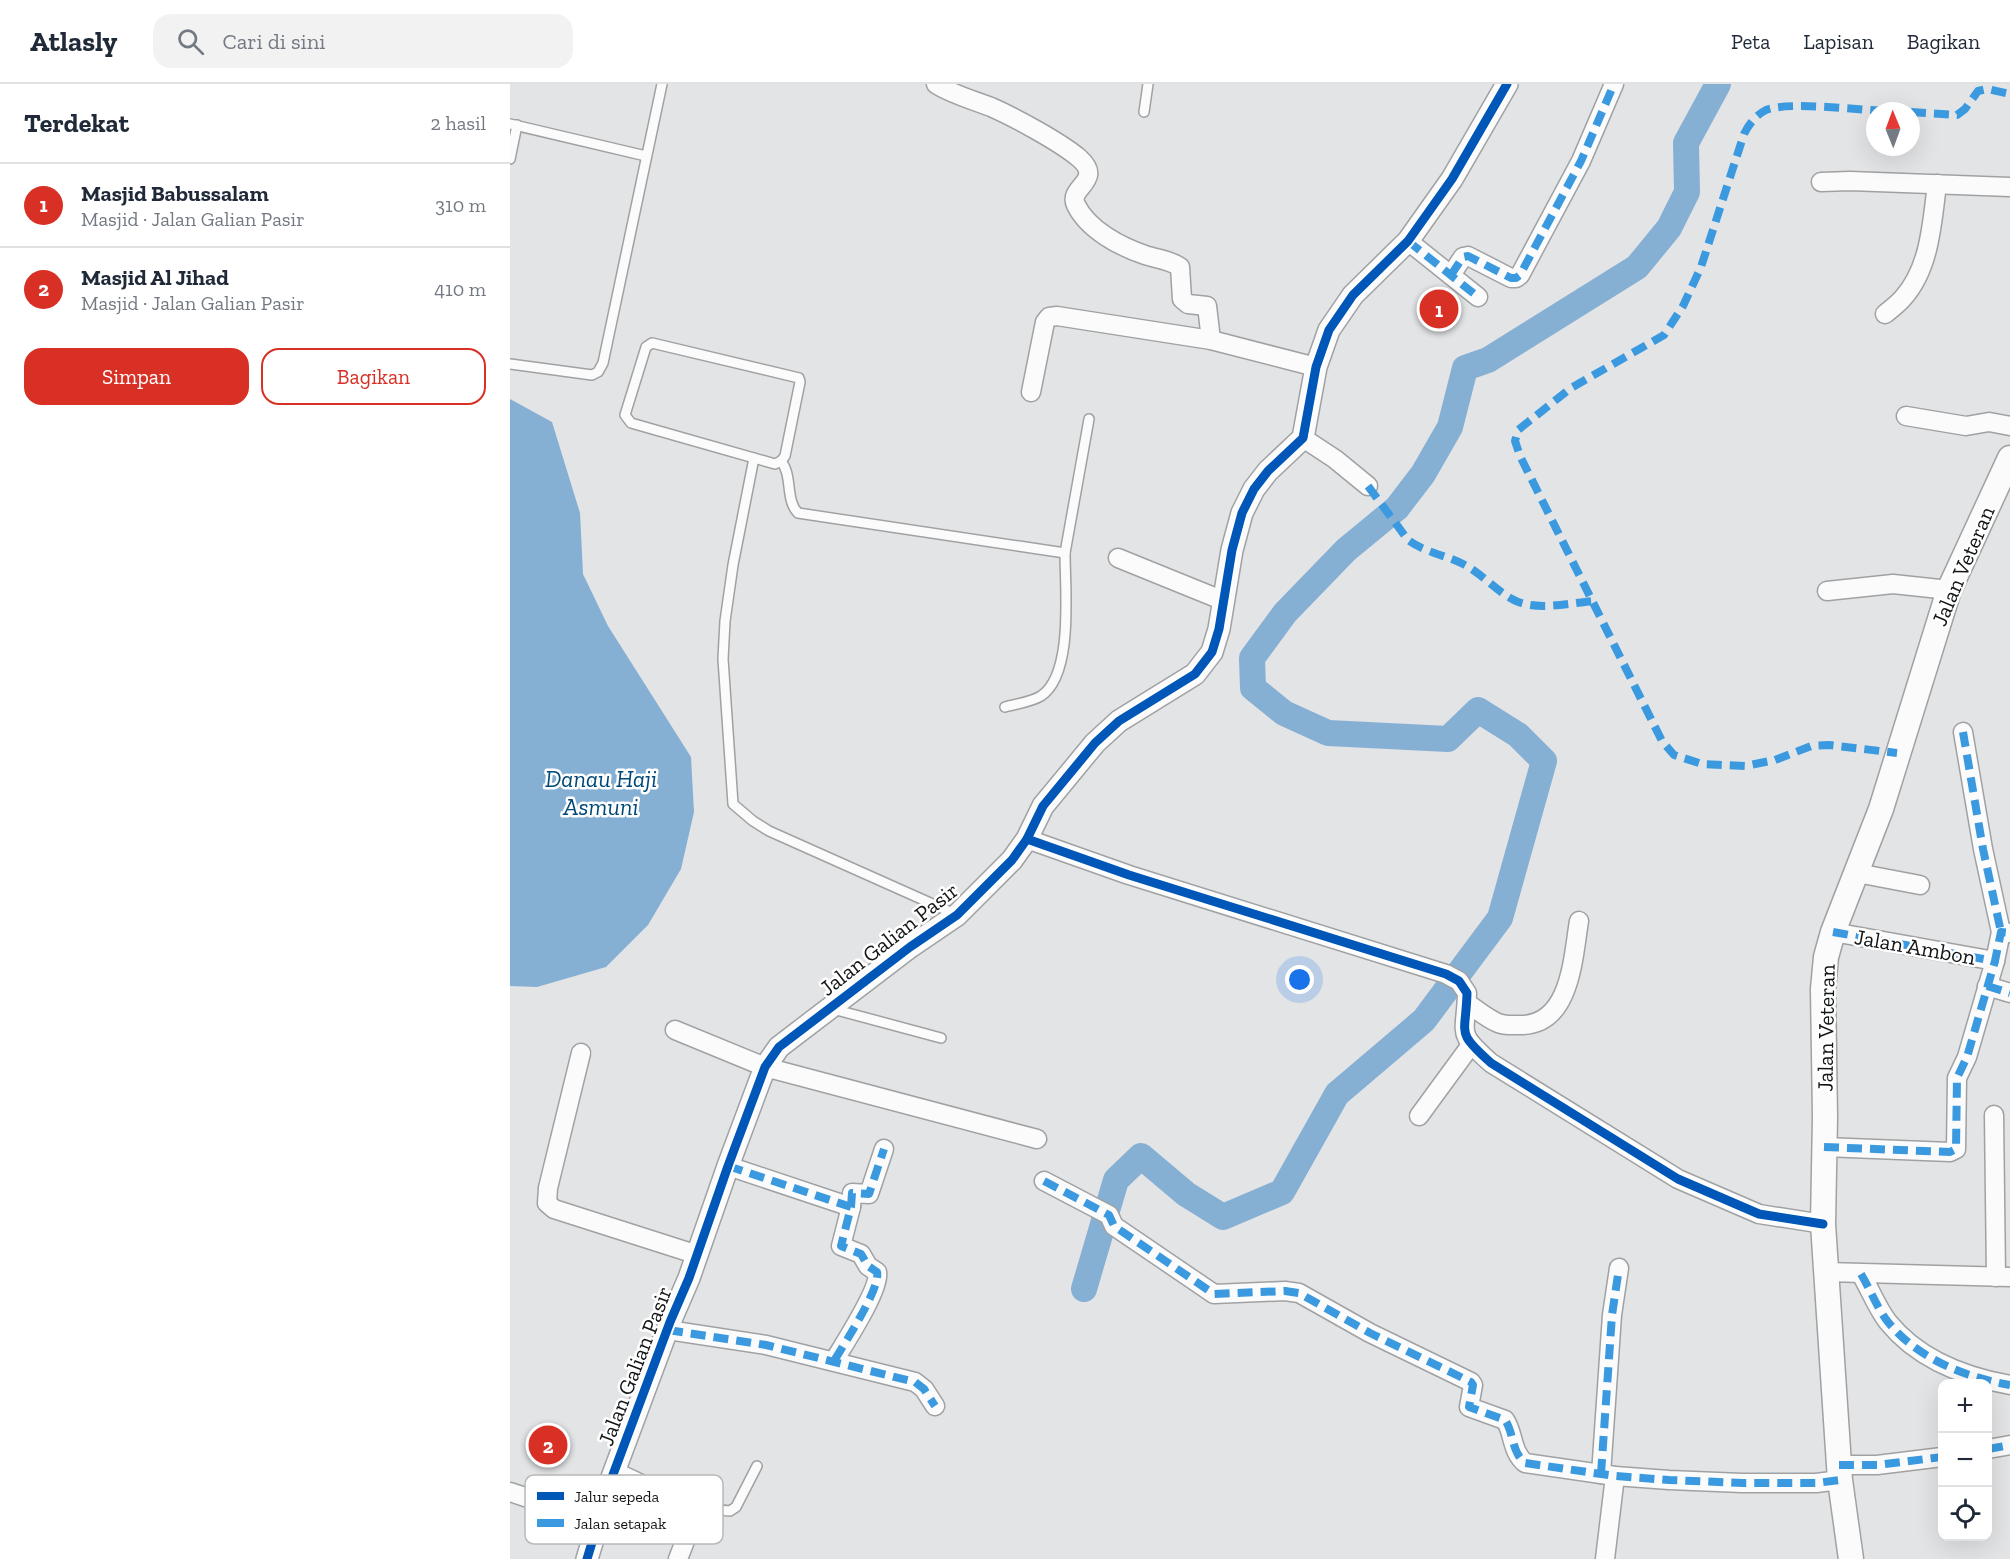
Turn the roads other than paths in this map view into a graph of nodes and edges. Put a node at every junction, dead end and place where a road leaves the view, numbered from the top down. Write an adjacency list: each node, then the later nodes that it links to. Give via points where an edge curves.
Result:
1 (662, 84): 8 (lane)
2 (936, 84): 17 (street, via 998,110 1069,150 1085,164 1089,176 1075,195 1078,208 1107,238 1180,267 1182,299 1188,304 1207,306)
3 (1148, 84): 6 (lane)
4 (1507, 84): 13 (street, via 1452,179)
5 (1614, 84): 14 (street, via 1581,161 1521,275 1511,278 1465,256)
6 (1144, 112)
7 (514, 124): 8 (lane); 9 (lane)
8 (646, 156): 18 (lane, via 598,372 591,375)
9 (510, 159)
10 (1821, 182): 11 (street)
11 (1937, 184): 12 (street); 16 (street, via 1930,236 1918,274 1903,298)
12 (2010, 187)
13 (1408, 241): 14 (street); 19 (street, via 1337,315)
14 (1451, 275): 15 (street)
15 (1478, 297)
16 (1885, 314)
17 (1210, 340): 19 (street); 20 (street, via 1057,315 1049,317)
18 (510, 364)
19 (1316, 367): 24 (street)
20 (1031, 392)
21 (1906, 416): 23 (street, via 1966,426 1989,422)
22 (1089, 419): 29 (lane)
23 (2010, 426)
24 (1303, 438): 28 (street); 33 (street, Jalan Galian Pasir, via 1268,471 1242,513)
25 (754, 458): 27 (lane, via 775,464); 27 (lane, via 627,419 625,415 648,344 799,378); 39 (lane, via 725,621 723,659 733,804 769,831)
26 (2010, 458): 31 (main road, Jalan Veteran)
27 (781, 461): 29 (lane, via 798,513)
28 (1368, 486)
29 (1065, 553): 34 (lane, via 1065,639 1056,678 1039,698)
30 (1118, 558): 33 (street)
31 (1949, 590): 32 (street, via 1893,584); 37 (main road, Jalan Veteran, via 1881,809)
32 (1827, 591)
33 (1224, 601): 36 (street, Jalan Galian Pasir, via 1212,652 1195,674 1119,721 1095,743 1043,806)
34 (1005, 707)
35 (1963, 732): 42 (street, via 1983,849)
36 (1027, 839): 39 (street, Jalan Galian Pasir, via 1012,860); 46 (street, via 1452,977 1467,993)
37 (1857, 873): 38 (street); 41 (main road, Jalan Veteran)
38 (1920, 885)
39 (957, 915): 47 (street, Jalan Galian Pasir)
40 (1579, 921): 46 (street, via 1569,983 1554,1010 1541,1020 1499,1023)
41 (1833, 932): 43 (street, Jalan Ambon); 56 (main road, Jalan Veteran, via 1823,989)
42 (2006, 932): 43 (street, Jalan Ambon)
43 (1995, 961): 44 (street)
44 (1987, 986): 45 (street); 56 (street, via 1958,1078 1955,1151)
45 (2010, 993)
46 (1467, 1003): 50 (street, via 1463,1024)
47 (831, 1008): 49 (lane); 52 (street, Jalan Galian Pasir, via 779,1047)
48 (675, 1030): 52 (street)
49 (941, 1038)
50 (1471, 1045): 54 (street); 61 (street, via 1491,1063 1678,1179 1759,1214)
51 (581, 1053): 62 (street, via 547,1203 554,1209)
52 (765, 1067): 55 (street); 58 (street, Jalan Galian Pasir)
53 (1994, 1115): 66 (street)
54 (1419, 1116)
55 (1037, 1139)
56 (1824, 1147): 61 (main road, Jalan Veteran)
57 (884, 1149): 60 (street, via 869,1194 852,1193)
58 (728, 1166): 60 (street); 62 (street, Jalan Galian Pasir)
59 (1044, 1181): 79 (street, via 1106,1213 1114,1226 1214,1294 1299,1293 1370,1333 1472,1382 1468,1407 1505,1419 1516,1452 1525,1463)
60 (851, 1207): 68 (street, via 841,1246 861,1254 878,1277 869,1301)
61 (1823, 1224): 64 (main road, Jalan Veteran)
62 (698, 1255): 67 (street, Jalan Galian Pasir)
63 (1619, 1268): 79 (street, via 1612,1315)
64 (1826, 1272): 65 (street); 76 (main road, Jalan Veteran)
65 (1861, 1274): 66 (street); 69 (street, via 1888,1322 1912,1345 1942,1364 1983,1380)
66 (2003, 1277)
67 (668, 1330): 68 (street, via 766,1345); 75 (street, Jalan Galian Pasir)
68 (834, 1361): 70 (street, via 915,1383)
69 (2010, 1385)
70 (935, 1406)
71 (2010, 1444): 72 (street)
72 (1992, 1448)
73 (1938, 1458): 76 (street)
74 (757, 1466): 82 (lane, via 736,1507)
75 (617, 1468): 77 (street, Jalan Galian Pasir); 78 (lane)
76 (1840, 1472): 79 (street, via 1816,1483); 88 (main road, Jalan Veteran)
77 (615, 1475)
78 (633, 1475)
79 (1608, 1475): 87 (street)
80 (510, 1492): 81 (street)
81 (525, 1497)
82 (723, 1510)
83 (592, 1544): 85 (street, Jalan Galian Pasir)
84 (684, 1544): 86 (street)
85 (587, 1559)
86 (678, 1559)
87 (1605, 1559)
88 (1851, 1559)

